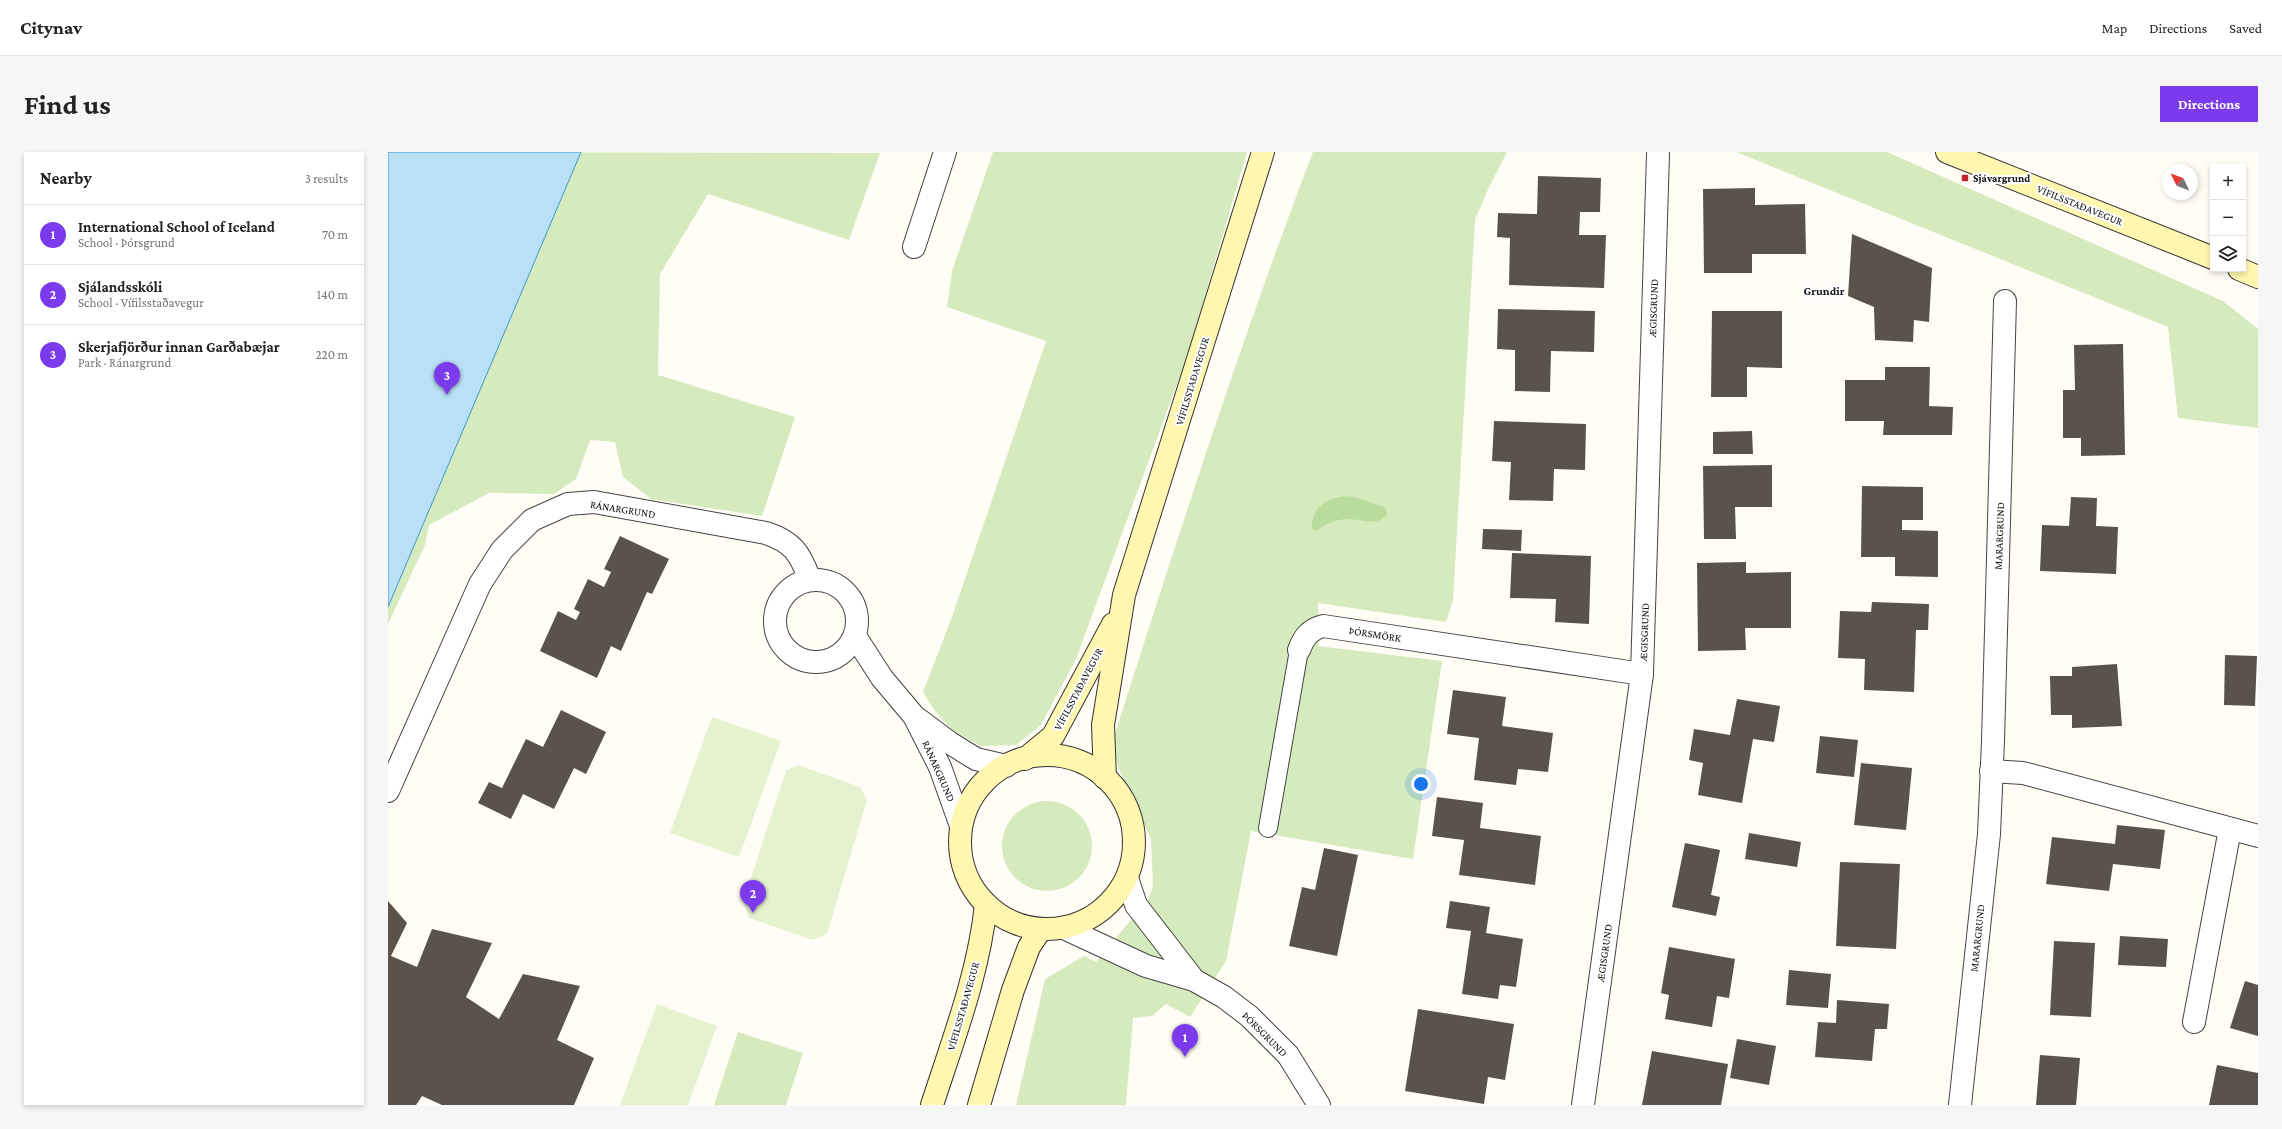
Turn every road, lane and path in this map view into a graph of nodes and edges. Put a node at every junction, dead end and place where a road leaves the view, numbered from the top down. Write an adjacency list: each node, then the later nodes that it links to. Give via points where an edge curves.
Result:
1 (945, 152): 5 (street)
2 (1263, 152): 11 (street, VÍFILSSTAÐAVEGUR)
3 (1947, 152): 6 (street, VÍFILSSTAÐAVEGUR)
4 (1658, 154): 14 (street, ÆGISGRUND)
5 (914, 247)
6 (2210, 257)
7 (2246, 272): 8 (street)
8 (2258, 276)
9 (2005, 301): 17 (street, MARARGRUND)
10 (810, 580): 12 (street, via 824,580 838,586 848,595 855,607); 12 (street, via 785,594 778,606 775,620 777,634 784,647 794,656 822,662 842,653); 19 (street, RÁNARGRUND, via 802,559 793,547 781,538 766,533 594,502 568,504 532,520 502,550 480,584)
11 (1120, 610): 16 (street, VÍFILSSTAÐAVEGUR, via 1053,736); 18 (street, VÍFILSSTAÐAVEGUR, via 1103,725)
12 (855, 636): 15 (street, RÁNARGRUND, via 882,678)
13 (1299, 650): 14 (street, ÞÓRSMÖRK, via 1305,636 1323,626); 21 (lane, ÞÓRSMÖRK)
14 (1642, 674): 33 (street, ÆGISGRUND)
15 (914, 716): 16 (street, RÁNARGRUND, via 976,759); 20 (street, RÁNARGRUND, via 940,767)
16 (1015, 762): 18 (street, VÍFILSSTAÐAVEGUR, via 1042,756 1070,759 1091,768); 20 (street, VÍFILSSTAÐAVEGUR, via 990,777 977,791 967,808)
17 (1991, 771): 22 (street, via 2023,773); 34 (street, MARARGRUND, via 1988,834)
18 (1105, 778): 24 (street, VÍFILSSTAÐAVEGUR, via 1126,807 1132,824 1134,842)
19 (388, 792)
20 (961, 826): 25 (street, VÍFILSSTAÐAVEGUR, via 960,848 964,868 973,888)
21 (1268, 828)
22 (2230, 829): 23 (street); 29 (street)
23 (2258, 836)
24 (1127, 878): 26 (street, VÍFILSSTAÐAVEGUR, via 1116,895 1102,909 1086,920); 28 (street, ÞÓRSGRUND, via 1136,906)
25 (986, 904): 27 (street, VÍFILSSTAÐAVEGUR, via 1020,926); 30 (street, VÍFILSSTAÐAVEGUR, via 983,933 975,965)
26 (1064, 928): 27 (street, VÍFILSSTAÐAVEGUR); 28 (street, ÞÓRSGRUND, via 1146,966)
27 (1041, 929): 31 (street, via 1029,947 1013,990)
28 (1194, 980): 32 (street, ÞÓRSGRUND, via 1224,997 1268,1034 1288,1055)
29 (2194, 1022)
30 (932, 1105)
31 (979, 1105)
32 (1319, 1105)
33 (1584, 1105)
34 (1960, 1105)

